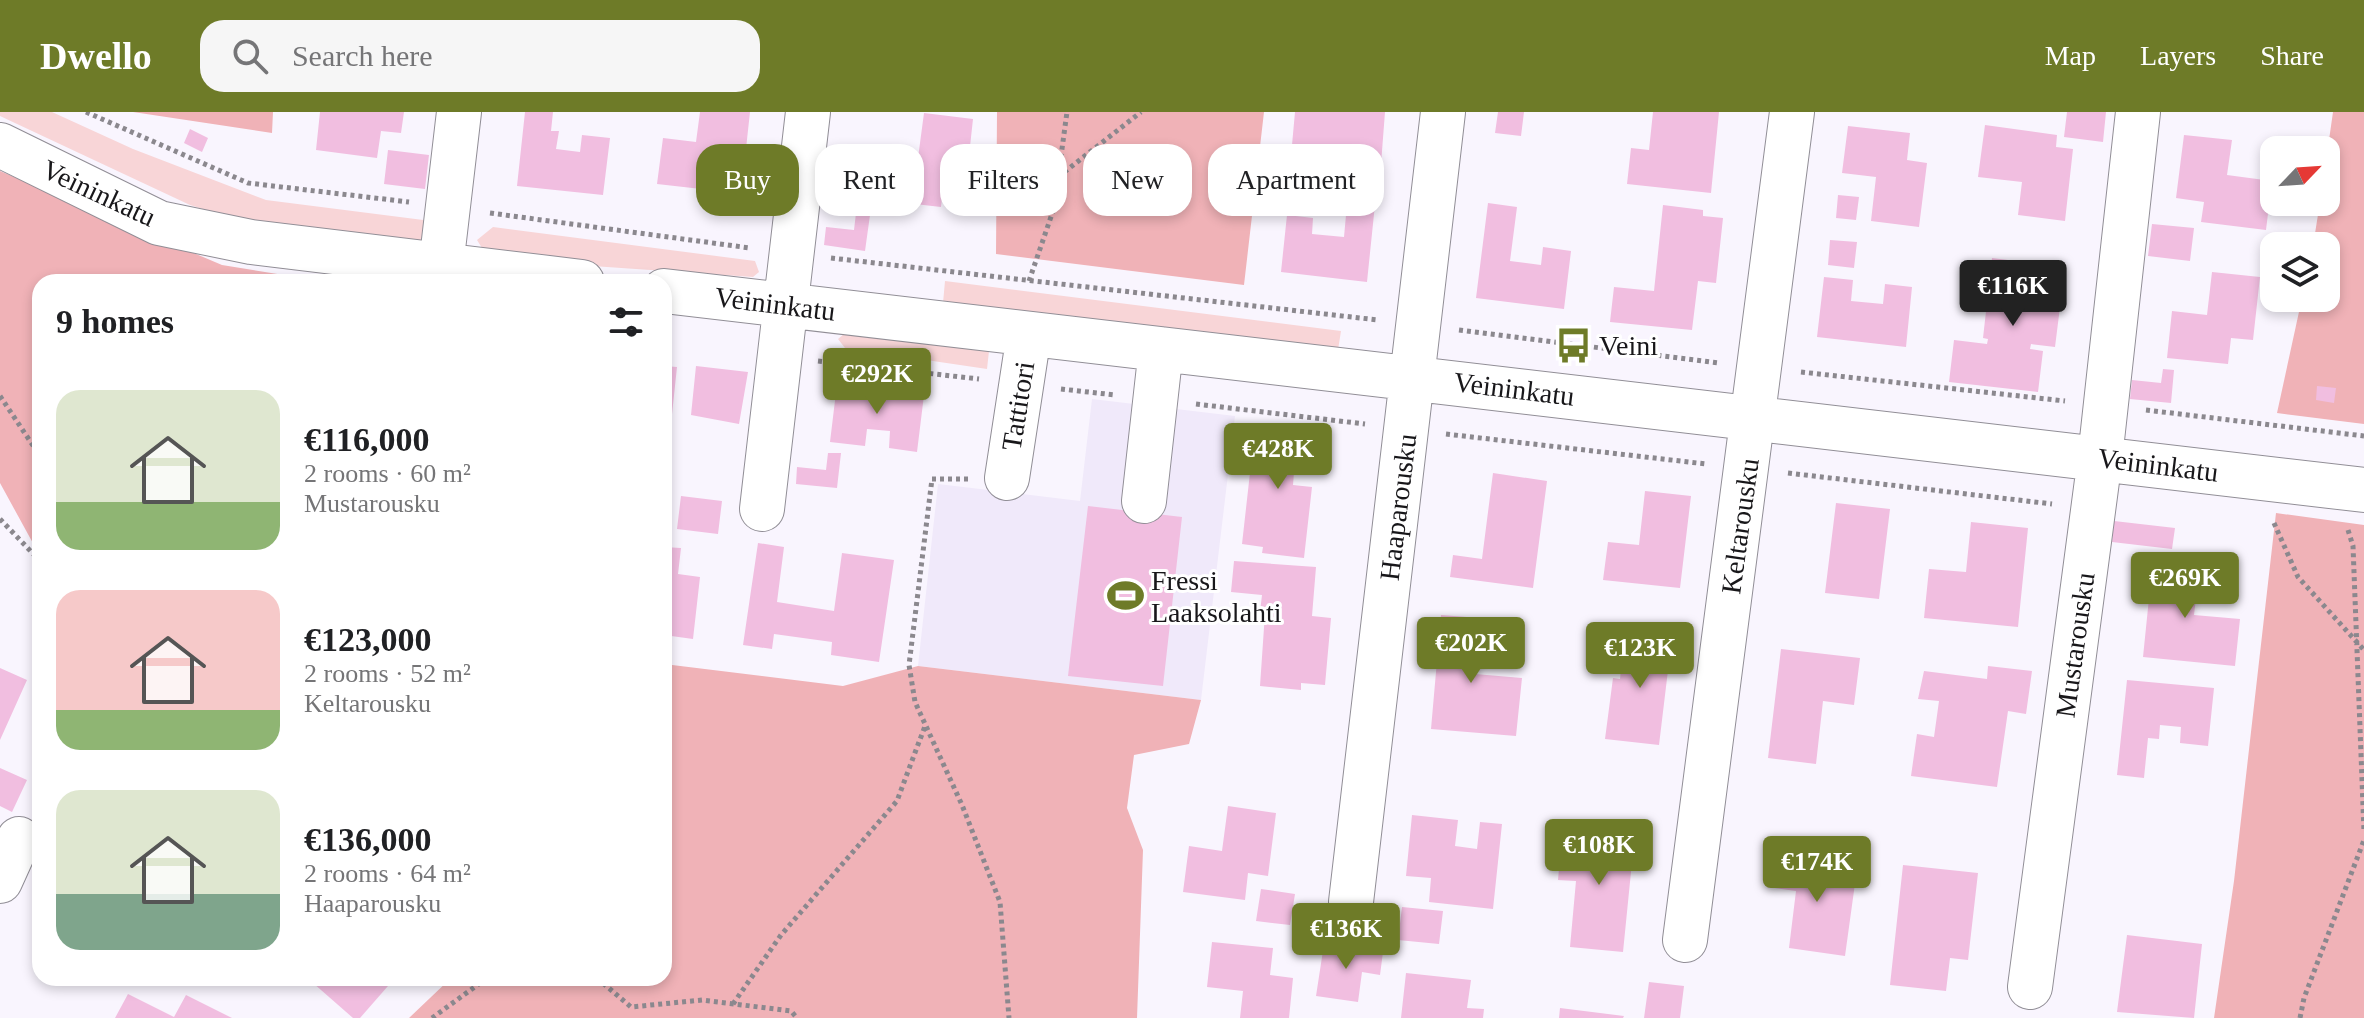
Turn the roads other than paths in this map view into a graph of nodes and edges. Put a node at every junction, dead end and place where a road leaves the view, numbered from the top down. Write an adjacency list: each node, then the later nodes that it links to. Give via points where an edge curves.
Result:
1 (459, 112): 7 (street)
2 (808, 112): 10 (street)
3 (1443, 112): 13 (street, Haaparousku)
4 (1792, 112): 14 (street, Keltarousku)
5 (2138, 112): 15 (street, Mustarousku)
6 (0, 145): 7 (street, Veininkatu, via 159,223 251,242)
7 (441, 266): 8 (street, Veininkatu)
8 (512, 274)
9 (672, 292): 10 (street, Veininkatu)
10 (783, 305): 11 (street, Veininkatu); 19 (street)
11 (1029, 334): 12 (street, Veininkatu); 16 (street, Tattitori)
12 (1161, 349): 13 (street, Veininkatu); 18 (street)
13 (1414, 378): 14 (street, Veininkatu); 22 (street, Haaparousku)
14 (1755, 417): 15 (street, Veininkatu); 23 (street, Keltarousku)
15 (2100, 458): 17 (street, Veininkatu); 24 (street, Mustarousku)
16 (1007, 478)
17 (2350, 488)
18 (1144, 501)
19 (762, 509)
20 (19, 839): 21 (street)
21 (0, 881)
22 (1351, 902)
23 (1685, 940)
24 (2030, 987)

